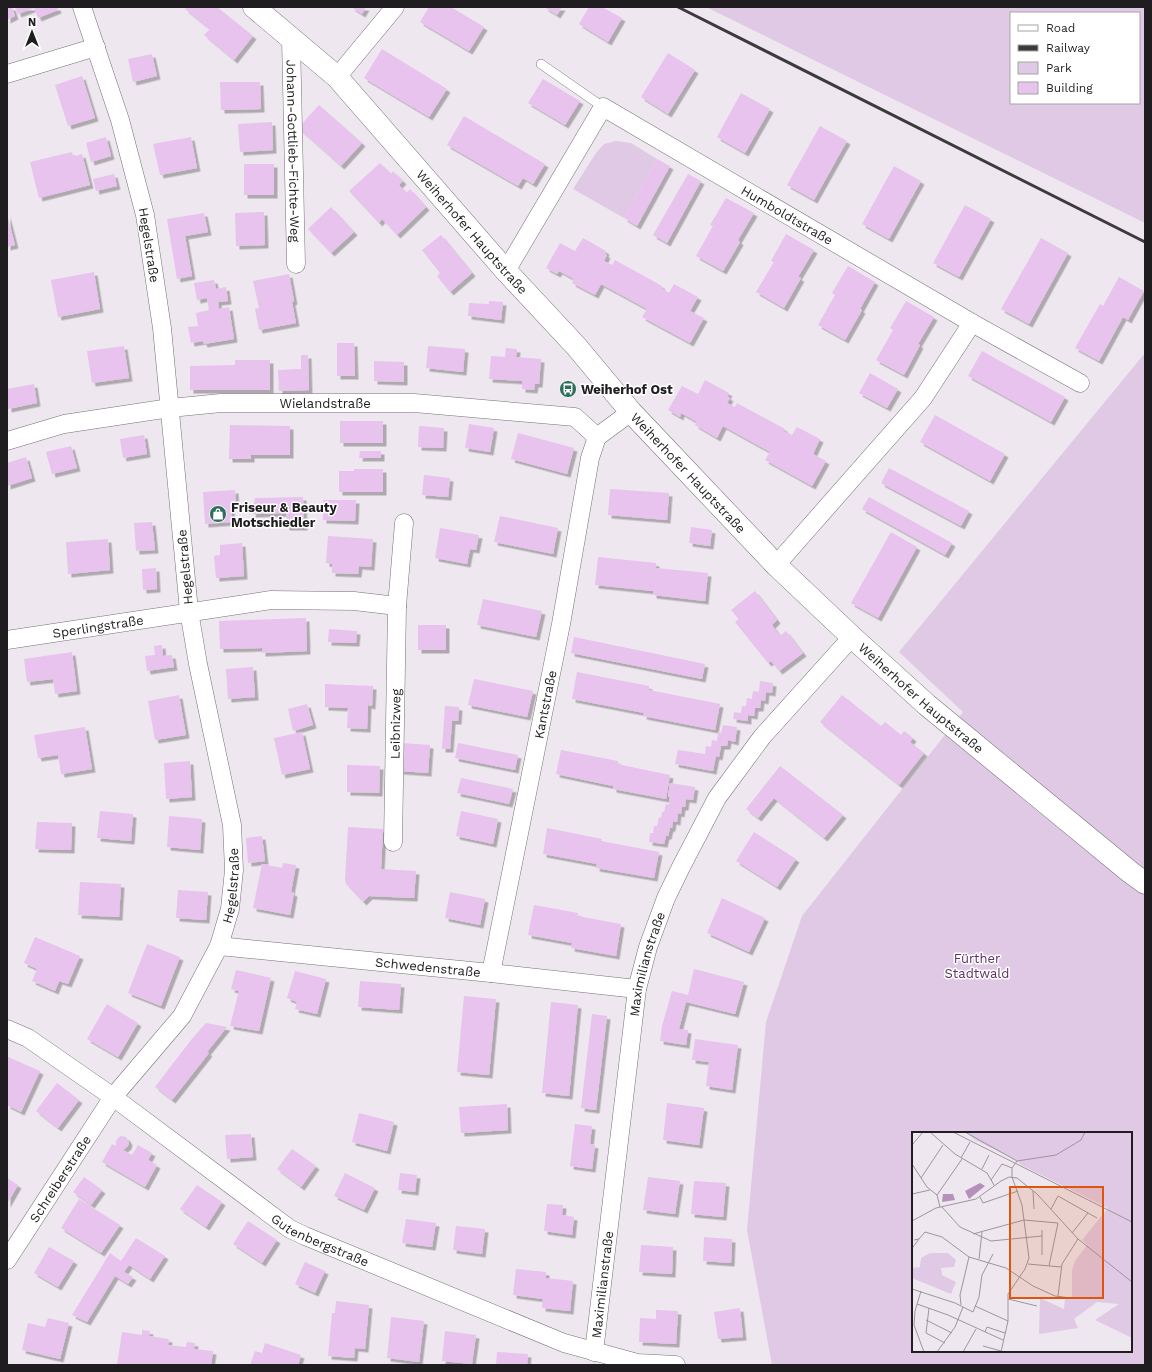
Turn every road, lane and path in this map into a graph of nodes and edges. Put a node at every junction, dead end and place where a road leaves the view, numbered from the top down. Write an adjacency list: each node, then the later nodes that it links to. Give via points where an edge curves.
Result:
1 (82, 7): 5 (street, Hegelstraße)
2 (254, 7): 4 (street, Weiherhofer Hauptstraße)
3 (395, 7): 8 (street)
4 (291, 38): 8 (street, Weiherhofer Hauptstraße); 10 (street, Johann-Gottlieb-Fichte-Weg)
5 (96, 47): 7 (street); 14 (street, Hegelstraße, via 120,120 145,215 162,328)
6 (541, 64): 9 (lane, Humboldtstraße)
7 (7, 74)
8 (337, 77): 11 (street, Weiherhofer Hauptstraße)
9 (603, 107): 11 (street); 12 (street, Humboldtstraße)
10 (296, 264)
11 (506, 272): 15 (street, Weiherhofer Hauptstraße, via 576,346)
12 (972, 323): 13 (street, Humboldtstraße); 19 (street, via 923,398)
13 (1080, 383)
14 (170, 408): 16 (street, Wielandstraße, via 221,403 414,402 575,417); 17 (street, Wielandstraße, via 64,424); 21 (street, Hegelstraße)
15 (631, 412): 16 (street); 19 (street, Weiherhofer Hauptstraße)
16 (598, 437): 27 (street, Kantstraße, via 590,458 561,624)
17 (7, 441)
18 (404, 523): 20 (street, Leibnizweg)
19 (776, 565): 22 (street, Weiherhofer Hauptstraße)
20 (397, 606): 21 (street, via 354,601 271,600); 24 (street, Leibnizweg)
21 (189, 612): 23 (street, Sperlingstraße); 26 (street, Hegelstraße, via 232,825 234,870 230,909)
22 (852, 637): 25 (street, Weiherhofer Hauptstraße, via 927,705); 28 (street, Maximilianstraße, via 762,737 717,798 666,898 648,948)
23 (7, 640)
24 (393, 842)
25 (1145, 883)
26 (219, 946): 27 (street, Schwedenstraße); 30 (street, Hegelstraße, via 182,1016)
27 (491, 973): 28 (street, Schwedenstraße)
28 (637, 990): 32 (street, Maximilianstraße)
29 (7, 1028): 30 (street, Gutenbergstraße, via 28,1038)
30 (113, 1097): 31 (street, Schreiberstraße); 32 (street, Gutenbergstraße, via 290,1229 557,1340)
31 (7, 1260)
32 (594, 1352): 33 (street, Gutenbergstraße, via 637,1363)
33 (676, 1365)

